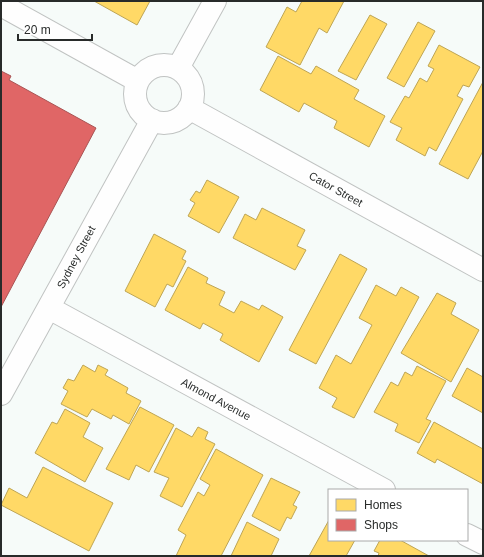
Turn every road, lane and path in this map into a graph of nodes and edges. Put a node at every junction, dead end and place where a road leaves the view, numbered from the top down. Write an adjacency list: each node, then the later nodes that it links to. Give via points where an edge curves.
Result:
1 (214, 1): 3 (street)
2 (1, 4): 4 (street)
3 (178, 68): 4 (street, via 160,65 144,73); 5 (street, via 192,86)
4 (138, 80): 6 (street, via 136,98 139,107)
5 (189, 108): 6 (street, via 177,120); 7 (street, Cator Street)
6 (152, 120): 8 (street, Sydney Street)
7 (483, 270)
8 (49, 308): 9 (street, Sydney Street); 10 (street, Almond Avenue)
9 (1, 394)
10 (382, 489)
11 (468, 536): 12 (street)
12 (483, 543)

